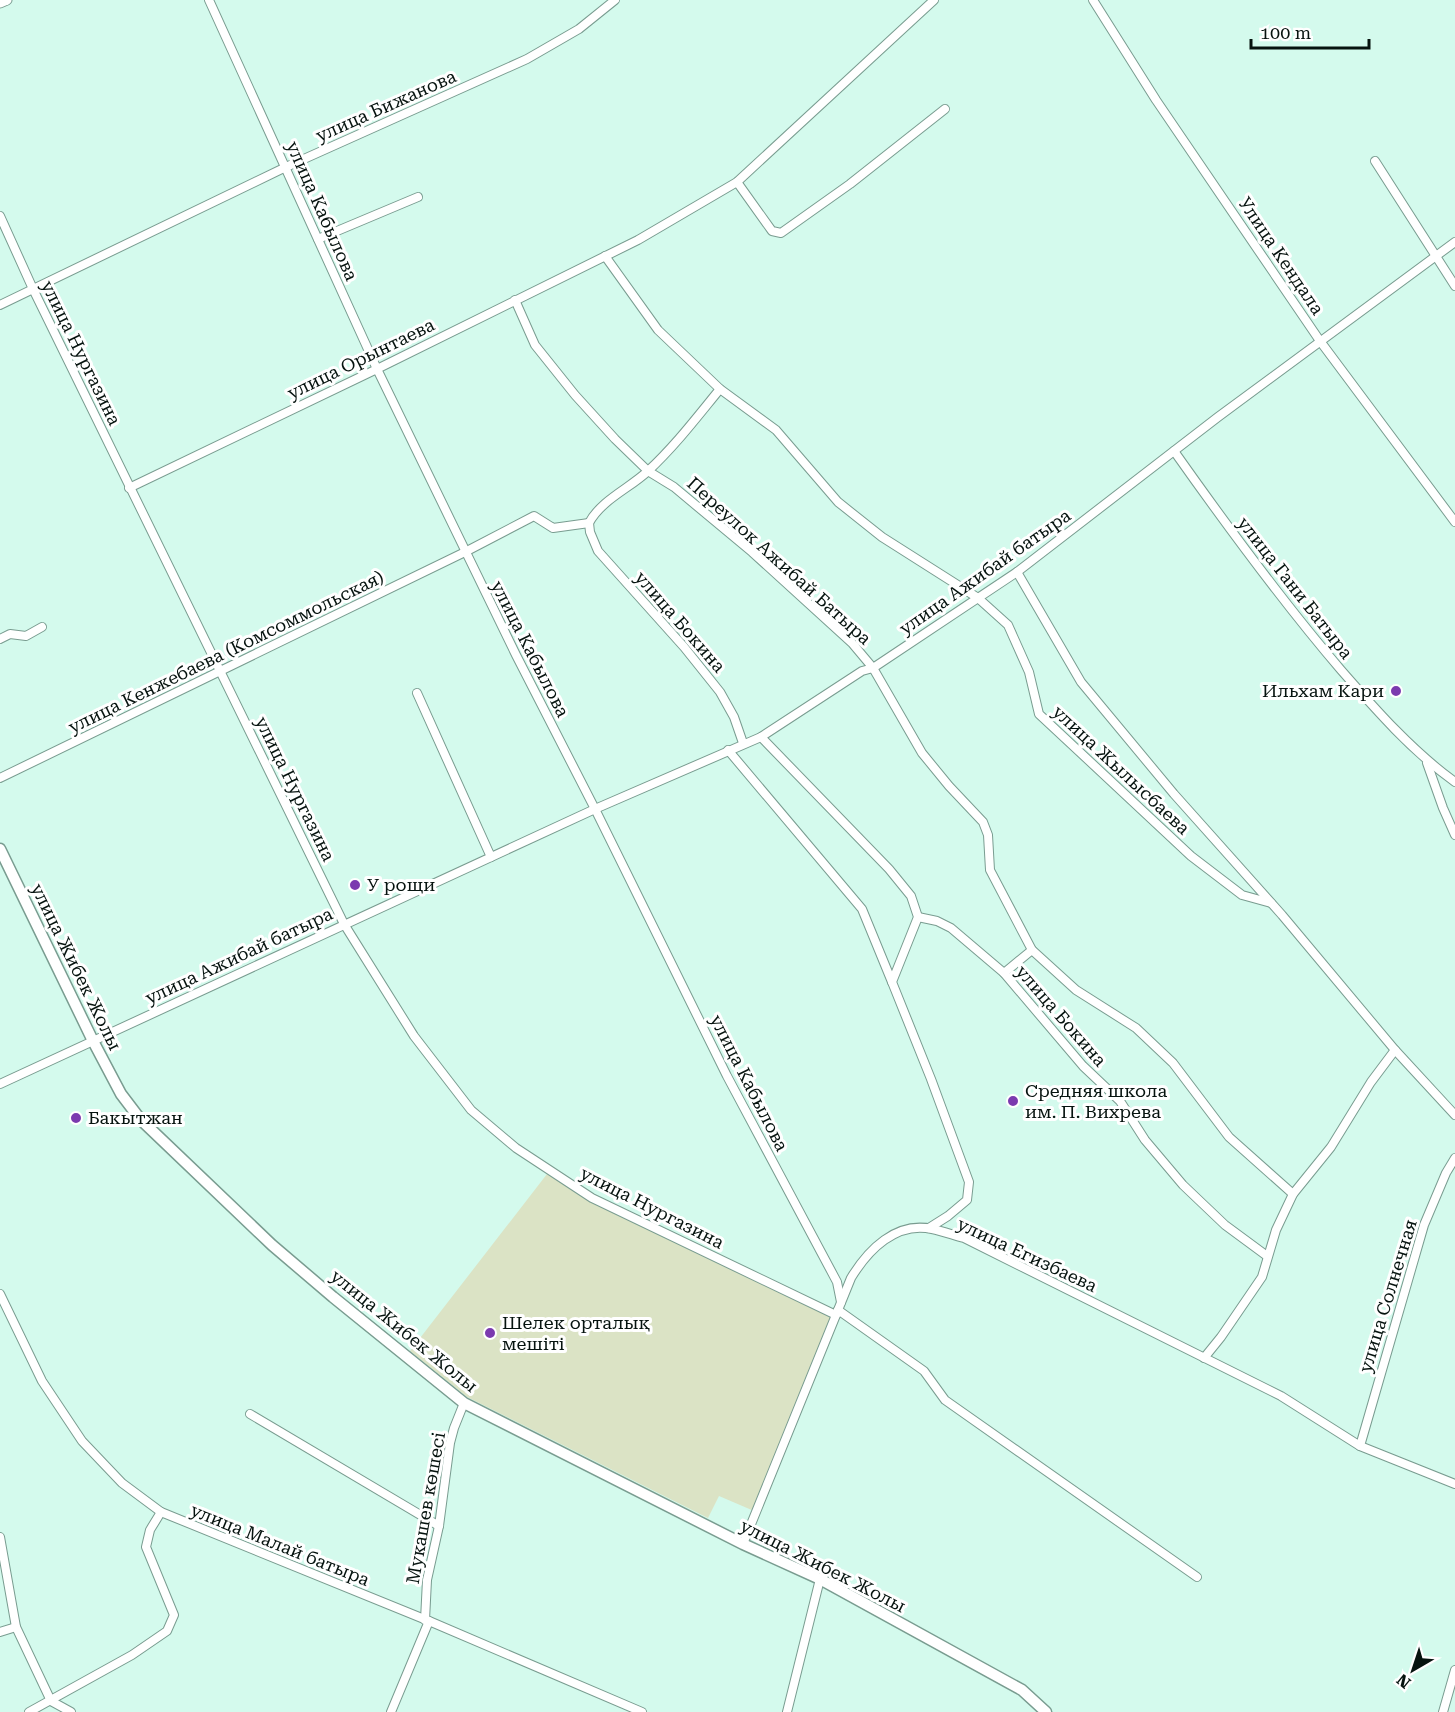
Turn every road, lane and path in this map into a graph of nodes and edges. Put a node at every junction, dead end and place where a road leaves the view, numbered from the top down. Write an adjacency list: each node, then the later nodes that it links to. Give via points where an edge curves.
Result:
1 (7, 0): 6 (street)
2 (209, 0): 9 (street, улица Кабылова)
3 (615, 0): 9 (street, улица Бижанова, via 579,29 527,59)
4 (934, 0): 10 (street, улица Орынтаева)
5 (1093, 0): 21 (street, Улица Кендала)
6 (0, 3)
7 (945, 109): 10 (street, via 781,232 772,231)
8 (1376, 160): 16 (street)
9 (286, 167): 13 (street, улица Кабылова); 18 (street, улица Бижанова)
10 (737, 182): 15 (street, улица Орынтаева)
11 (418, 197): 13 (street)
12 (0, 216): 18 (street, улица Нургазина)
13 (318, 239): 22 (street, улица Кабылова)
14 (1455, 242): 16 (street, улица Ажибай батыра)
15 (605, 256): 19 (street, улица Орынтаева); 23 (street, улица Жылысбаева, via 658,330)
16 (1436, 256): 17 (street); 21 (street, улица Ажибай батыра)
17 (1455, 286)
18 (33, 289): 20 (street, улица Бижанова); 26 (street, улица Нургазина)
19 (515, 300): 22 (street, улица Орынтаева); 25 (street, Переулок Ажибай Батыра, via 535,345 575,395)
20 (0, 305)
21 (1320, 341): 24 (street, улица Ажибай батыра); 27 (street, Улица Кендала)
22 (377, 369): 26 (street, улица Орынтаева); 29 (street, улица Кабылова)
23 (720, 390): 25 (street); 31 (street, улица Жылысбаева, via 776,430 838,502 882,537)
24 (1174, 451): 30 (street, улица Ажибай батыра); 40 (street, улица Гани Батыра, via 1294,616)
25 (648, 471): 28 (street, via 604,505); 34 (street, Переулок Ажибай Батыра, via 674,487 752,552 852,643)
26 (129, 488): 35 (street, улица Нургазина)
27 (1455, 522)
28 (589, 523): 29 (street, улица Кенжебаева (Комсоммольская), via 553,528 534,516); 38 (street, улица Бокина, via 598,551 720,692)
29 (465, 552): 35 (street, улица Кенжебаева (Комсоммольская)); 43 (street, улица Кабылова)
30 (1017, 572): 31 (street, улица Ажибай батыра); 47 (street, улица Жылысбаева, via 1081,682)
31 (978, 598): 34 (street, улица Ажибай батыра); 47 (street, улица Жылысбаева, via 1008,625 1029,672 1039,714 1191,856 1242,895)
32 (42, 627): 33 (street, via 26,636 10,634)
33 (0, 639)
34 (873, 668): 37 (street, улица Ажибай батыра, via 861,671); 50 (street, Переулок Ажибай Батыра, via 922,753 983,822 989,841 989,866)
35 (221, 672): 41 (street, улица Кенжебаева (Комсоммольская)); 49 (street, улица Нургазина)
36 (417, 693): 46 (street)
37 (761, 737): 38 (street, улица Ажибай батыра); 48 (street, via 889,869 911,896)
38 (743, 743): 39 (street, улица Ажибай батыра)
39 (728, 750): 43 (street, улица Ажибай батыра); 52 (street, via 862,909)
40 (1427, 762): 42 (street, улица Гани Батыра); 44 (street, улица Гани Батыра)
41 (0, 778)
42 (1455, 782)
43 (595, 809): 46 (street, улица Ажибай батыра); 62 (street, улица Кабылова, via 727,1076 837,1282)
44 (1455, 836)
45 (0, 849): 53 (main road, улица Жибек Жолы)
46 (491, 857): 49 (street, улица Ажибай батыра)
47 (1271, 903): 54 (street, улица Жылысбаева)
48 (918, 917): 51 (street, улица Бокина, via 951,928); 52 (street)
49 (344, 924): 53 (street, улица Ажибай батыра); 62 (street, улица Нургазина, via 414,1036 471,1110 516,1148 592,1198)
50 (1032, 950): 51 (street); 58 (street, via 1076,990 1136,1028 1173,1063 1229,1137)
51 (1004, 973): 60 (street, улица Бокина, via 1083,1066 1120,1101 1145,1140 1183,1185 1225,1225)
52 (892, 982): 59 (street, via 969,1182 967,1200)
53 (93, 1041): 55 (street, улица Ажибай батыра); 64 (main road, улица Жибек Жолы, via 121,1094 140,1119 272,1245)
54 (1395, 1050): 56 (street, улица Жылысбаева); 58 (street, via 1331,1147)
55 (0, 1084)
56 (1455, 1115)
57 (1455, 1158): 66 (street, улица Солнечная, via 1424,1225)
58 (1293, 1194): 60 (street)
59 (929, 1228): 62 (street, улица Егизбаева, via 907,1229 875,1247 861,1261); 63 (street, улица Егизбаева, via 964,1238)
60 (1267, 1256): 63 (street, via 1262,1277)
61 (0, 1293): 68 (street, улица Малай батыра, via 42,1381 82,1441 122,1483)
62 (838, 1309): 71 (street, улица Егизбаева); 72 (street, улица Нургазина, via 924,1371 945,1400)
63 (1204, 1358): 66 (street, улица Егизбаева, via 1281,1396)
64 (464, 1403): 69 (street, Мукашев көшесі, via 450,1443); 71 (main road, улица Жибек Жолы)
65 (250, 1414): 69 (street)
66 (1360, 1446): 67 (street, улица Егизбаева)
67 (1455, 1484)
68 (161, 1512): 74 (street, улица Малай батыра); 78 (street, via 150,1530 147,1547 174,1615 167,1631)
69 (439, 1526): 74 (street, Мукашев көшесі, via 427,1580)
70 (0, 1537): 75 (street)
71 (743, 1544): 73 (main road, улица Жибек Жолы)
72 (1197, 1577)
73 (820, 1579): 83 (street); 84 (main road, улица Жибек Жолы, via 1022,1690)
74 (427, 1621): 81 (street, Мукашев көшесі); 82 (street, улица Малай батыра)
75 (16, 1627): 76 (street); 78 (street)
76 (0, 1632)
77 (1455, 1670): 85 (street)
78 (51, 1701): 79 (street); 80 (street)
79 (29, 1712)
80 (71, 1712)
81 (391, 1712)
82 (642, 1712)
83 (787, 1712)
84 (1046, 1712)
85 (1443, 1712)

